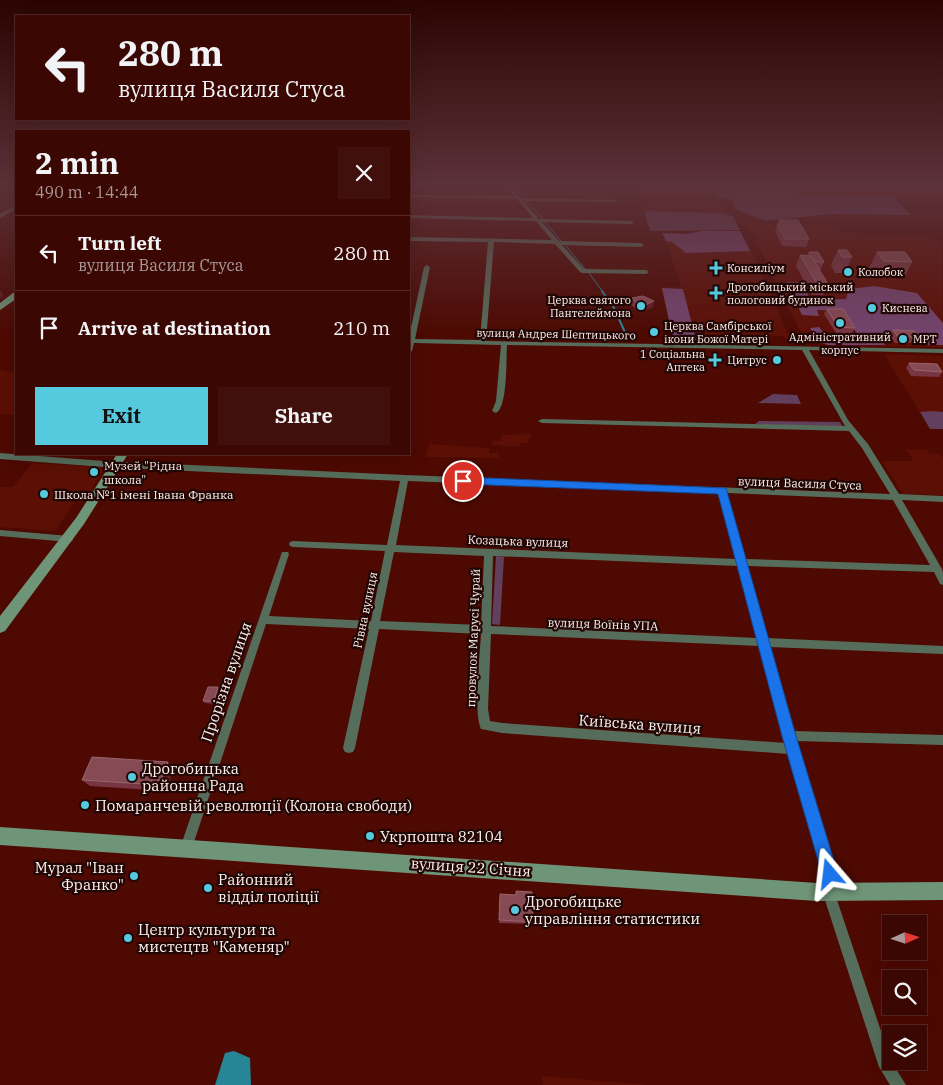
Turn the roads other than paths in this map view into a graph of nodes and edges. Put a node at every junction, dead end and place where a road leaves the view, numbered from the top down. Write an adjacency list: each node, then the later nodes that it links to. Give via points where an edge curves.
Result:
1 (550, 235): 4 (street)
2 (410, 239): 3 (street)
3 (491, 241): 4 (street); 11 (street)
4 (557, 243): 5 (street); 7 (street, via 582,271)
5 (641, 245)
6 (427, 267): 10 (street)
7 (646, 272)
8 (15, 296): 9 (street)
9 (0, 307)
10 (410, 341): 11 (street, вулиця Андрея Шептицького)
11 (483, 343): 12 (street, вулиця Андрея Шептицького)
12 (504, 343): 13 (street, вулиця Андрея Шептицького); 15 (street, via 500,401)
13 (804, 348): 14 (street, вулиця Андрея Шептицького); 17 (street)
14 (943, 351)
15 (496, 411)
16 (542, 420): 17 (street)
17 (850, 428): 22 (street)
18 (0, 456): 19 (street, вулиця Василя Стуса)
19 (120, 459): 20 (street, вулиця Василя Стуса); 25 (street)
20 (405, 478): 21 (street, вулиця Василя Стуса); 27 (street, Рівна вулиця)
21 (722, 491): 22 (street, вулиця Василя Стуса); 30 (street)
22 (898, 498): 23 (street, вулиця Василя Стуса); 31 (street)
23 (943, 499)
24 (0, 533): 25 (street)
25 (68, 539): 35 (street)
26 (293, 544): 27 (street, Козацька вулиця)
27 (391, 548): 28 (street, Козацька вулиця); 34 (street, Рівна вулиця)
28 (489, 552): 30 (street, Козацька вулиця); 36 (street, провулок Марусі Чурай)
29 (285, 554): 33 (street, Прорізна вулиця)
30 (741, 563): 31 (street, Козацька вулиця); 37 (street)
31 (936, 569): 32 (street)
32 (943, 581)
33 (263, 620): 34 (street, вулиця Воїнів УПА); 45 (street, Прорізна вулиця)
34 (374, 626): 36 (street, вулиця Воїнів УПА); 42 (street, Рівна вулиця)
35 (0, 627)
36 (486, 631): 37 (street, вулиця Воїнів УПА); 39 (street, провулок Марусі Чурай)
37 (763, 643): 38 (street, вулиця Воїнів УПА); 40 (street)
38 (943, 650)
39 (485, 725): 43 (street, Київська вулиця)
40 (789, 736): 41 (street); 43 (street)
41 (943, 740)
42 (349, 748)
43 (793, 749): 46 (street)
44 (0, 836): 45 (street, вулиця 22 Січня)
45 (186, 848): 46 (street, вулиця 22 Січня)
46 (831, 891): 47 (street, вулиця 22 Січня); 48 (street, via 886,1066)
47 (943, 891)
48 (899, 1085)

